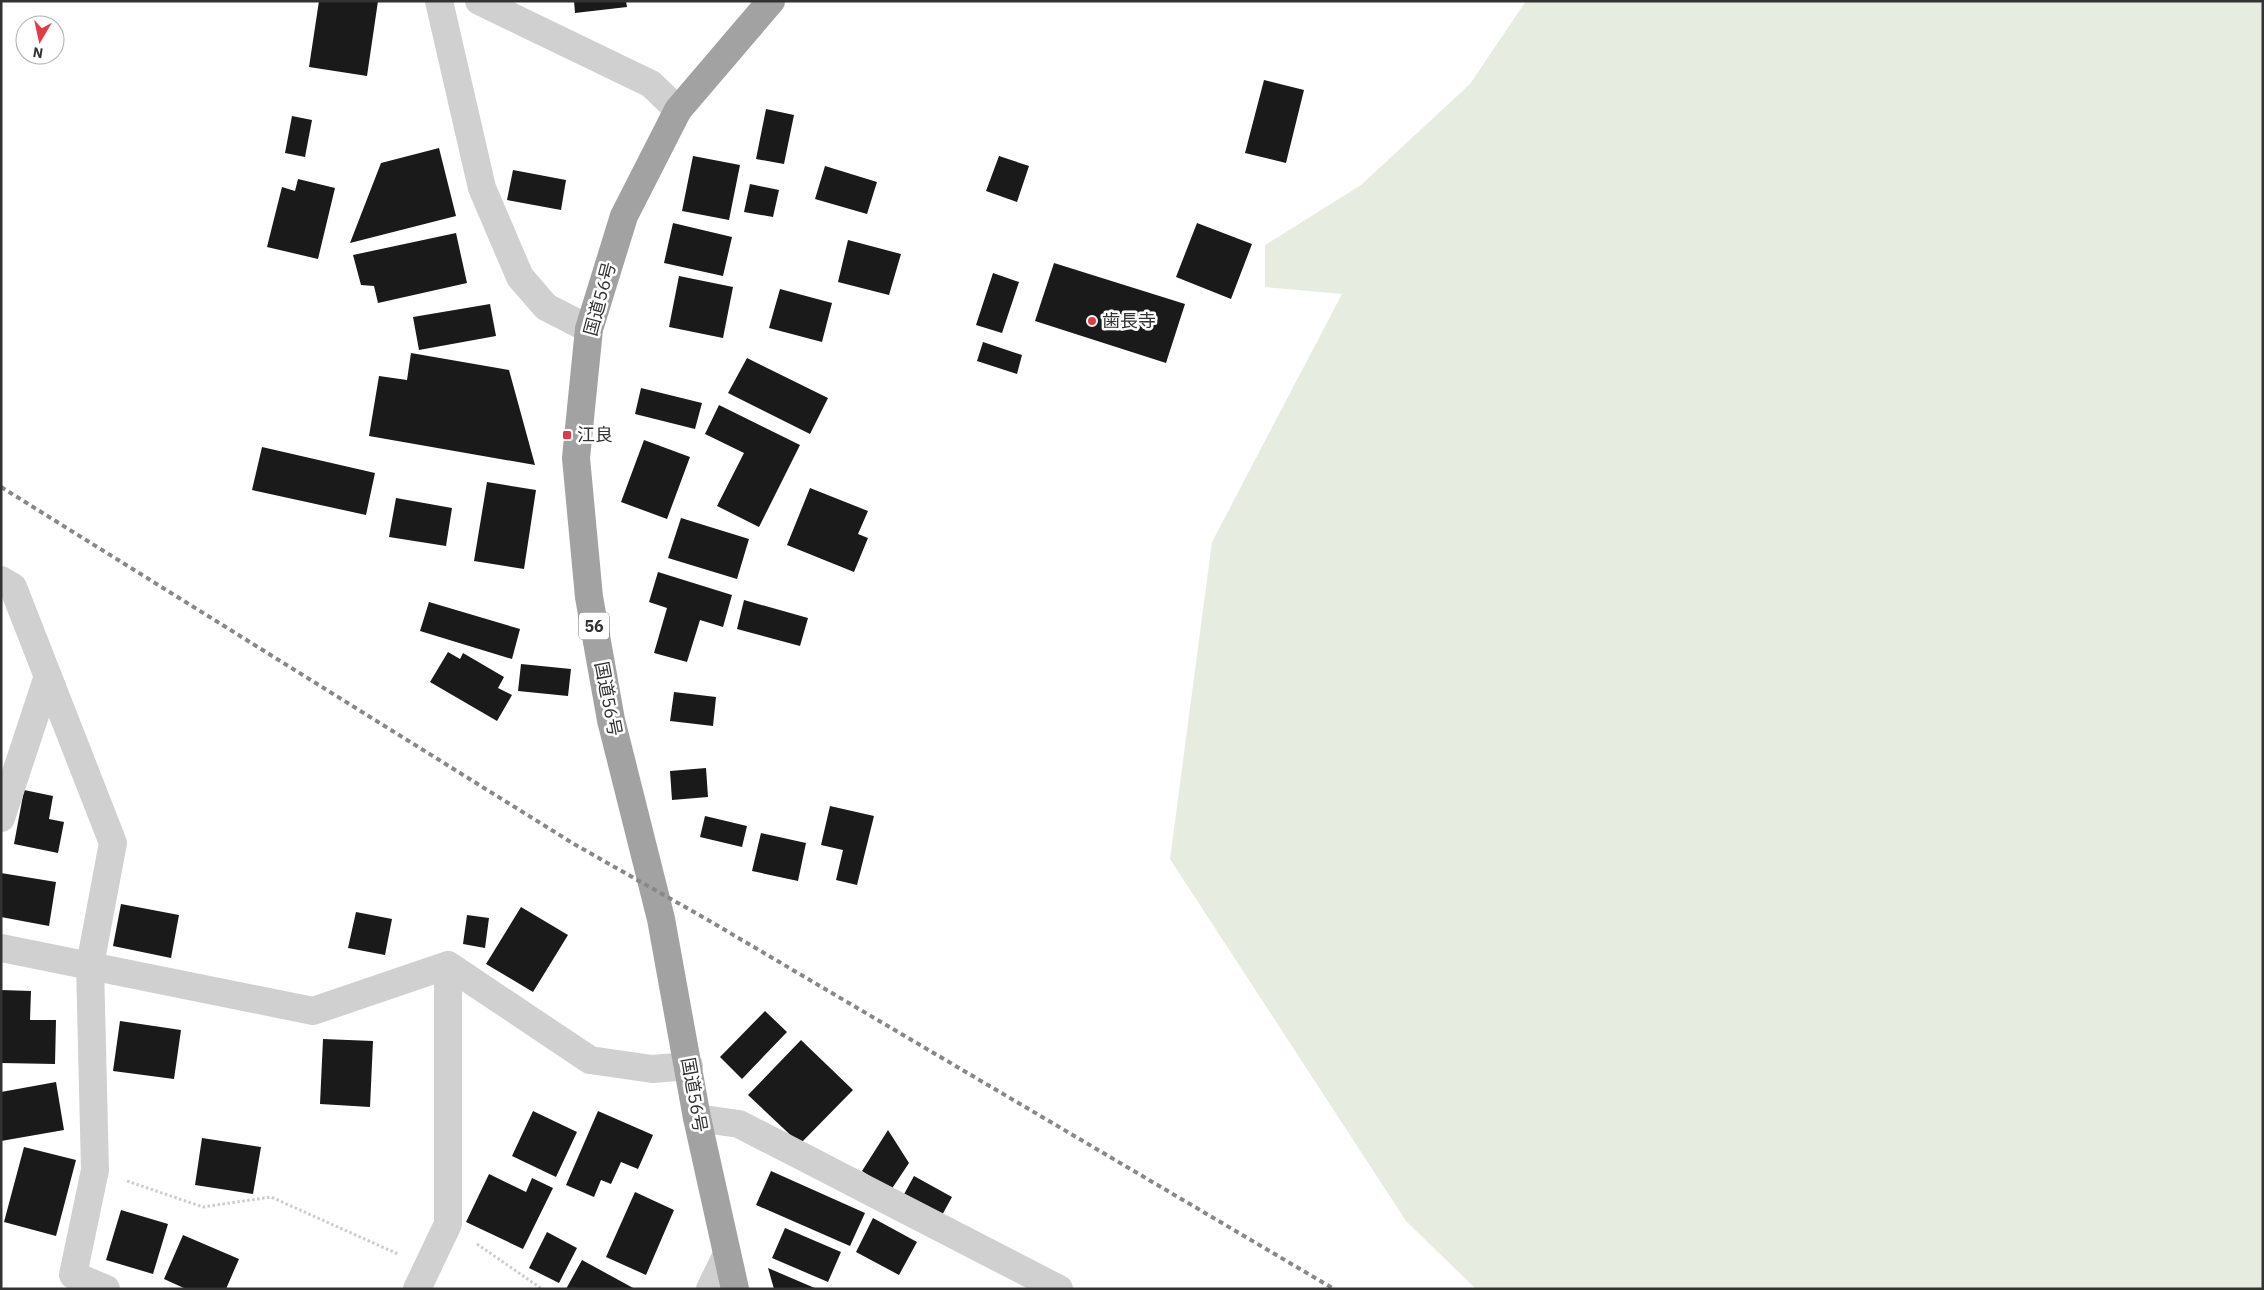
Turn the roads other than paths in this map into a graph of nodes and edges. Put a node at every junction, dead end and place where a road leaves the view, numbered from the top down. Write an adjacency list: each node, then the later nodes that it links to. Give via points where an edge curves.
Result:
1 (439, 1): 5 (street, via 482,188 520,277 546,307)
2 (478, 1): 4 (street, via 651,84)
3 (771, 1): 4 (highway, 国道56号 / 56)
4 (678, 110): 5 (highway, 国道56号 / 56, via 624,216)
5 (589, 330): 12 (highway, 国道56号 / 56, via 576,458 589,597 611,720 661,920)
6 (1, 580): 7 (street, via 13,587)
7 (48, 676): 8 (street); 11 (street, via 113,843)
8 (1, 818)
9 (1, 948): 11 (street)
10 (448, 964): 11 (street, via 313,1011); 12 (street, via 590,1060 652,1069); 15 (street, via 448,1224)
11 (90, 965): 16 (street, via 96,1170 73,1275)
12 (689, 1066): 13 (highway, 国道56号 / 56)
13 (697, 1118): 14 (highway, 国道56号 / 56); 19 (street, via 739,1124)
14 (727, 1254): 17 (street); 18 (highway, 国道56号 / 56)
15 (422, 1278)
16 (106, 1289)
17 (710, 1289)
18 (735, 1289)
19 (1059, 1289)

